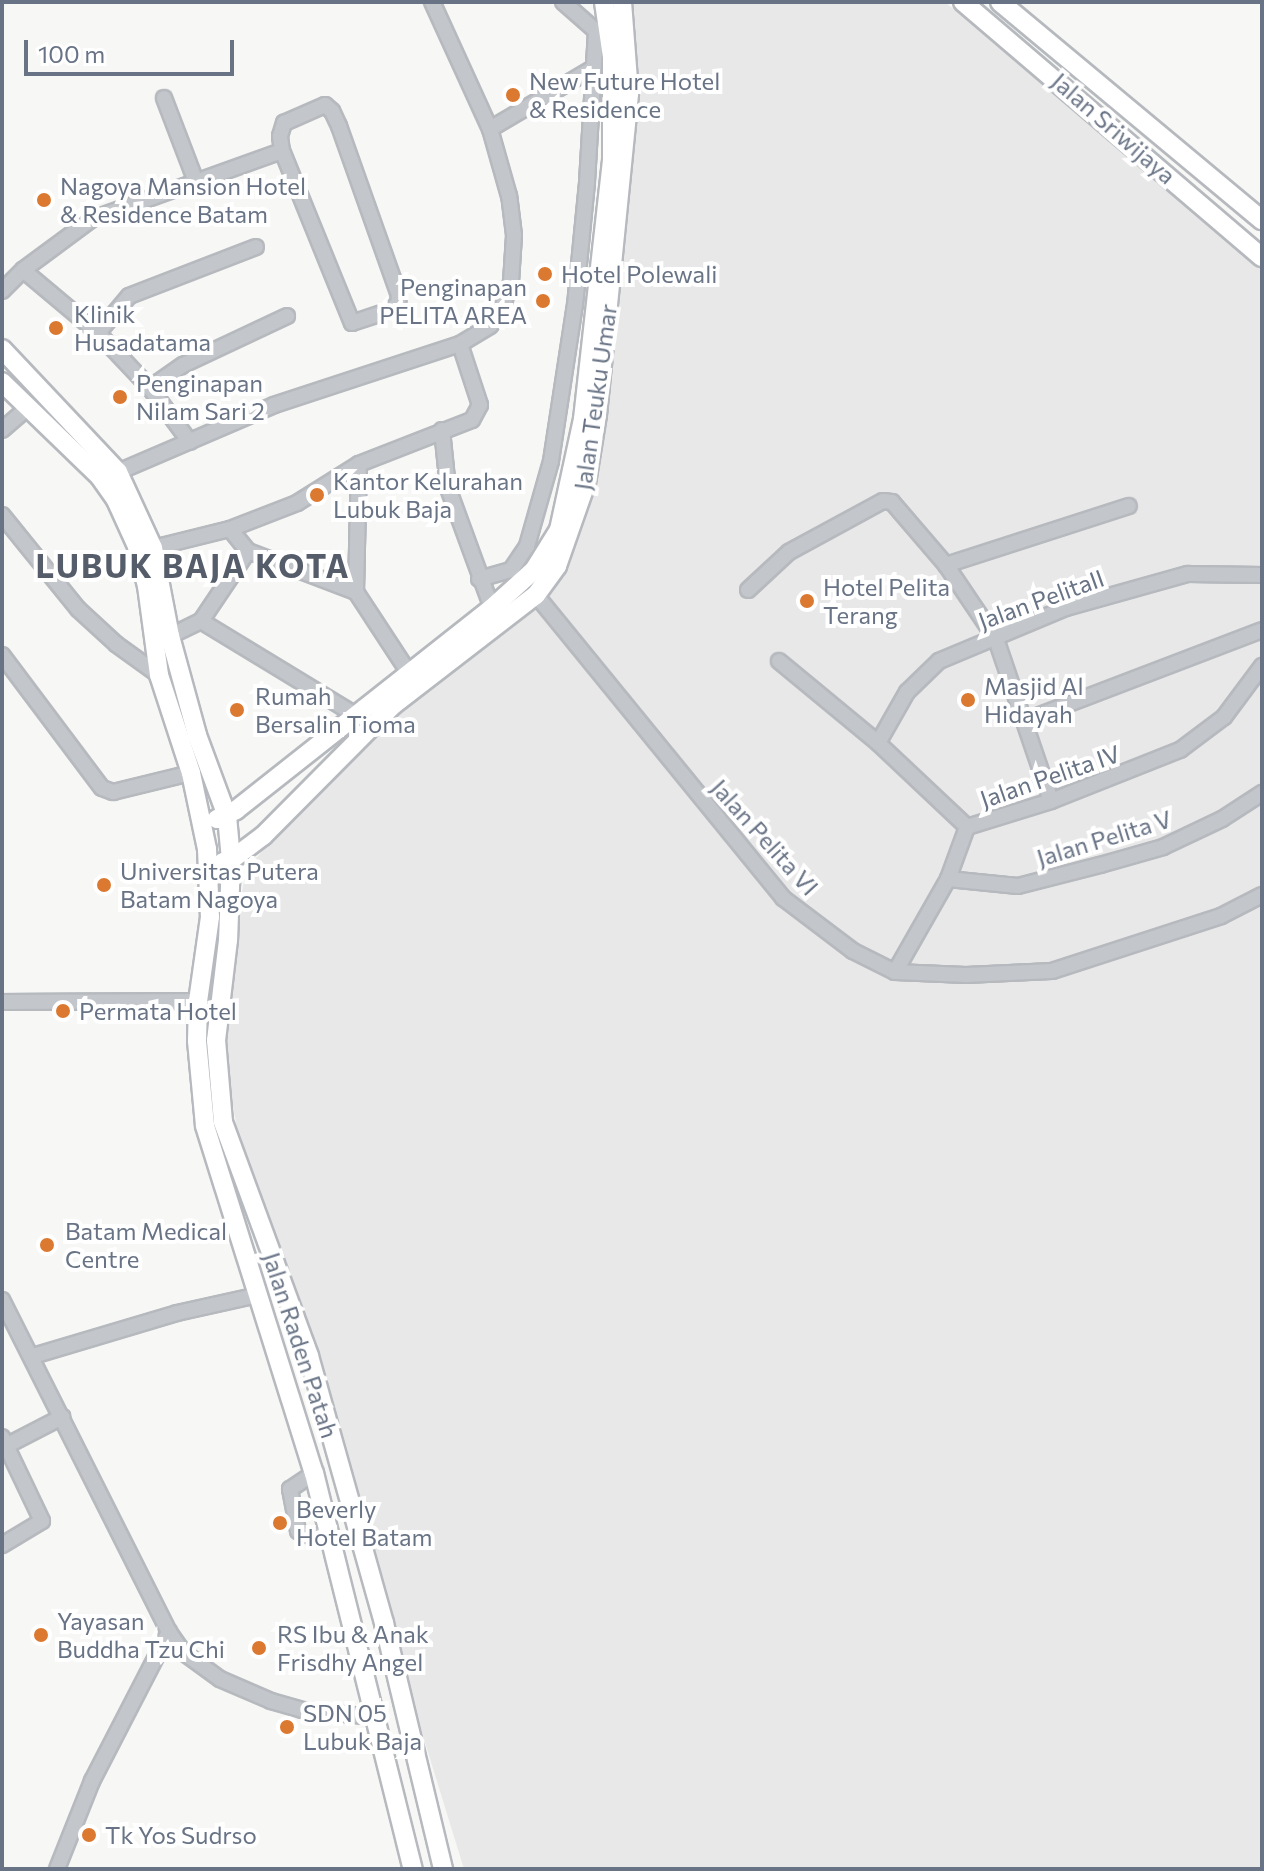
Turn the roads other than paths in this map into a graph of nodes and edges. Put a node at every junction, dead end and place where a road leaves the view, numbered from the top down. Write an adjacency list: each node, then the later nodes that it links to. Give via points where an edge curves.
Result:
1 (432, 2): 10 (street)
2 (563, 2): 7 (street)
3 (604, 2): 7 (main road, Jalan Teuku Umar)
4 (622, 2): 42 (main road, Jalan Teuku Umar, via 629,93 597,415 576,516 557,566)
5 (1000, 2): 13 (main road, Jalan Sriwijaya)
6 (969, 4): 14 (main road, Jalan Sriwijaya)
7 (602, 32): 8 (street); 43 (main road, Jalan Teuku Umar, via 612,57 612,161 583,419 559,530 534,570)
8 (593, 68): 10 (street); 39 (street, via 575,305 551,461 527,546 511,570)
9 (164, 98): 12 (street)
10 (490, 129): 22 (street, via 509,196 514,235 511,282 490,326)
11 (282, 151): 11 (street, via 352,323 391,310 399,295 328,106 281,126); 12 (street)
12 (195, 179): 18 (street, via 92,219)
13 (1229, 192): 14 (main road); 15 (main road, Jalan Sriwijaya)
14 (1211, 213): 17 (main road, Jalan Sriwijaya)
15 (1262, 220)
16 (256, 247): 21 (street, via 129,296)
17 (1262, 257)
18 (23, 270): 19 (street); 21 (street)
19 (2, 291)
20 (287, 316): 25 (street, via 183,365)
21 (98, 333): 25 (street)
22 (460, 344): 28 (street, via 480,405 472,420); 29 (street, via 274,405)
23 (2, 349): 31 (main road, Jalan Raden Patah)
24 (2, 382): 26 (main road, Jalan Raden Patah)
25 (150, 388): 29 (street)
26 (27, 408): 27 (street); 52 (main road, Jalan Raden Patah, via 100,477 116,500 144,573)
27 (2, 430)
28 (442, 430): 30 (street); 39 (street, via 448,488)
29 (190, 442): 31 (street)
30 (359, 464): 34 (street, via 297,503); 41 (street)
31 (118, 472): 35 (main road, Jalan Raden Patah)
32 (1129, 506): 37 (street)
33 (4, 525): 52 (street, via 99,630)
34 (230, 529): 35 (street); 36 (street)
35 (153, 548): 46 (main road, Jalan Raden Patah)
36 (248, 551): 41 (street); 44 (street)
37 (946, 565): 40 (street, via 896,505 883,501 789,552); 47 (street)
38 (1262, 575): 47 (street, Jalan PelitaII, via 1188,574 1066,608)
39 (479, 579): 43 (street)
40 (748, 590)
41 (356, 592): 51 (street)
42 (536, 595): 62 (main road, Jalan Teuku Umar, via 393,705 263,836); 66 (street, Jalan Pelita VI, via 783,898 853,951)
43 (492, 608): 51 (main road, Jalan Teuku Umar)
44 (201, 621): 46 (street); 53 (street)
45 (1262, 630): 54 (street)
46 (170, 636): 59 (main road, Jalan Raden Patah, via 197,735)
47 (996, 639): 54 (street); 55 (street, Jalan PelitaII, via 939,661 919,677)
48 (2, 655): 56 (street, via 102,788 113,792)
49 (779, 661): 55 (street, Jalan Pelita IV)
50 (1262, 666): 58 (street, Jalan Pelita IV, via 1224,717 1180,750)
51 (409, 673): 53 (main road, Jalan Teuku Umar)
52 (159, 675): 56 (main road, Jalan Raden Patah)
53 (354, 714): 59 (main road, Jalan Teuku Umar)
54 (1024, 721): 58 (street)
55 (878, 743): 61 (street, Jalan Pelita IV)
56 (191, 773): 60 (main road, Jalan Raden Patah)
57 (1262, 793): 64 (street, Jalan Pelita V, via 1163,847 1100,865 1018,886)
58 (1051, 801): 61 (street, Jalan Pelita IV)
59 (227, 816): 60 (main road, Jalan Teuku Umar); 62 (main road, Jalan Raden Patah)
60 (203, 824): 63 (main road, Jalan Raden Patah)
61 (967, 827): 64 (street)
62 (231, 860): 63 (main road, Jalan Teuku Umar); 77 (main road, Jalan Raden Patah, via 216,1040 223,1122 309,1356)
63 (209, 864): 67 (main road, Jalan Raden Patah, via 210,917)
64 (948, 879): 66 (street)
65 (1262, 895): 66 (street, Jalan Pelita VI, via 1221,916 1052,971)
66 (895, 972)
67 (198, 1001): 68 (street); 69 (main road, Jalan Raden Patah, via 205,1126)
68 (2, 1002)
69 (258, 1295): 71 (street); 74 (main road, Jalan Raden Patah)
70 (2, 1300): 71 (street)
71 (33, 1356): 72 (street)
72 (62, 1417): 73 (street); 79 (street)
73 (4, 1444): 76 (street, via 42,1521)
74 (314, 1473): 75 (main road, Jalan Raden Patah); 75 (street, via 290,1489 298,1531)
75 (329, 1536): 78 (main road, Jalan Raden Patah)
76 (2, 1545)
77 (384, 1623): 78 (main road); 83 (main road, Jalan Raden Patah)
78 (353, 1630): 80 (main road, Jalan Raden Patah)
79 (169, 1632): 80 (street, via 202,1667 242,1689 302,1710); 81 (street, via 92,1781)
80 (375, 1717): 82 (main road, Jalan Raden Patah)
81 (57, 1869)
82 (413, 1869)
83 (443, 1869)

